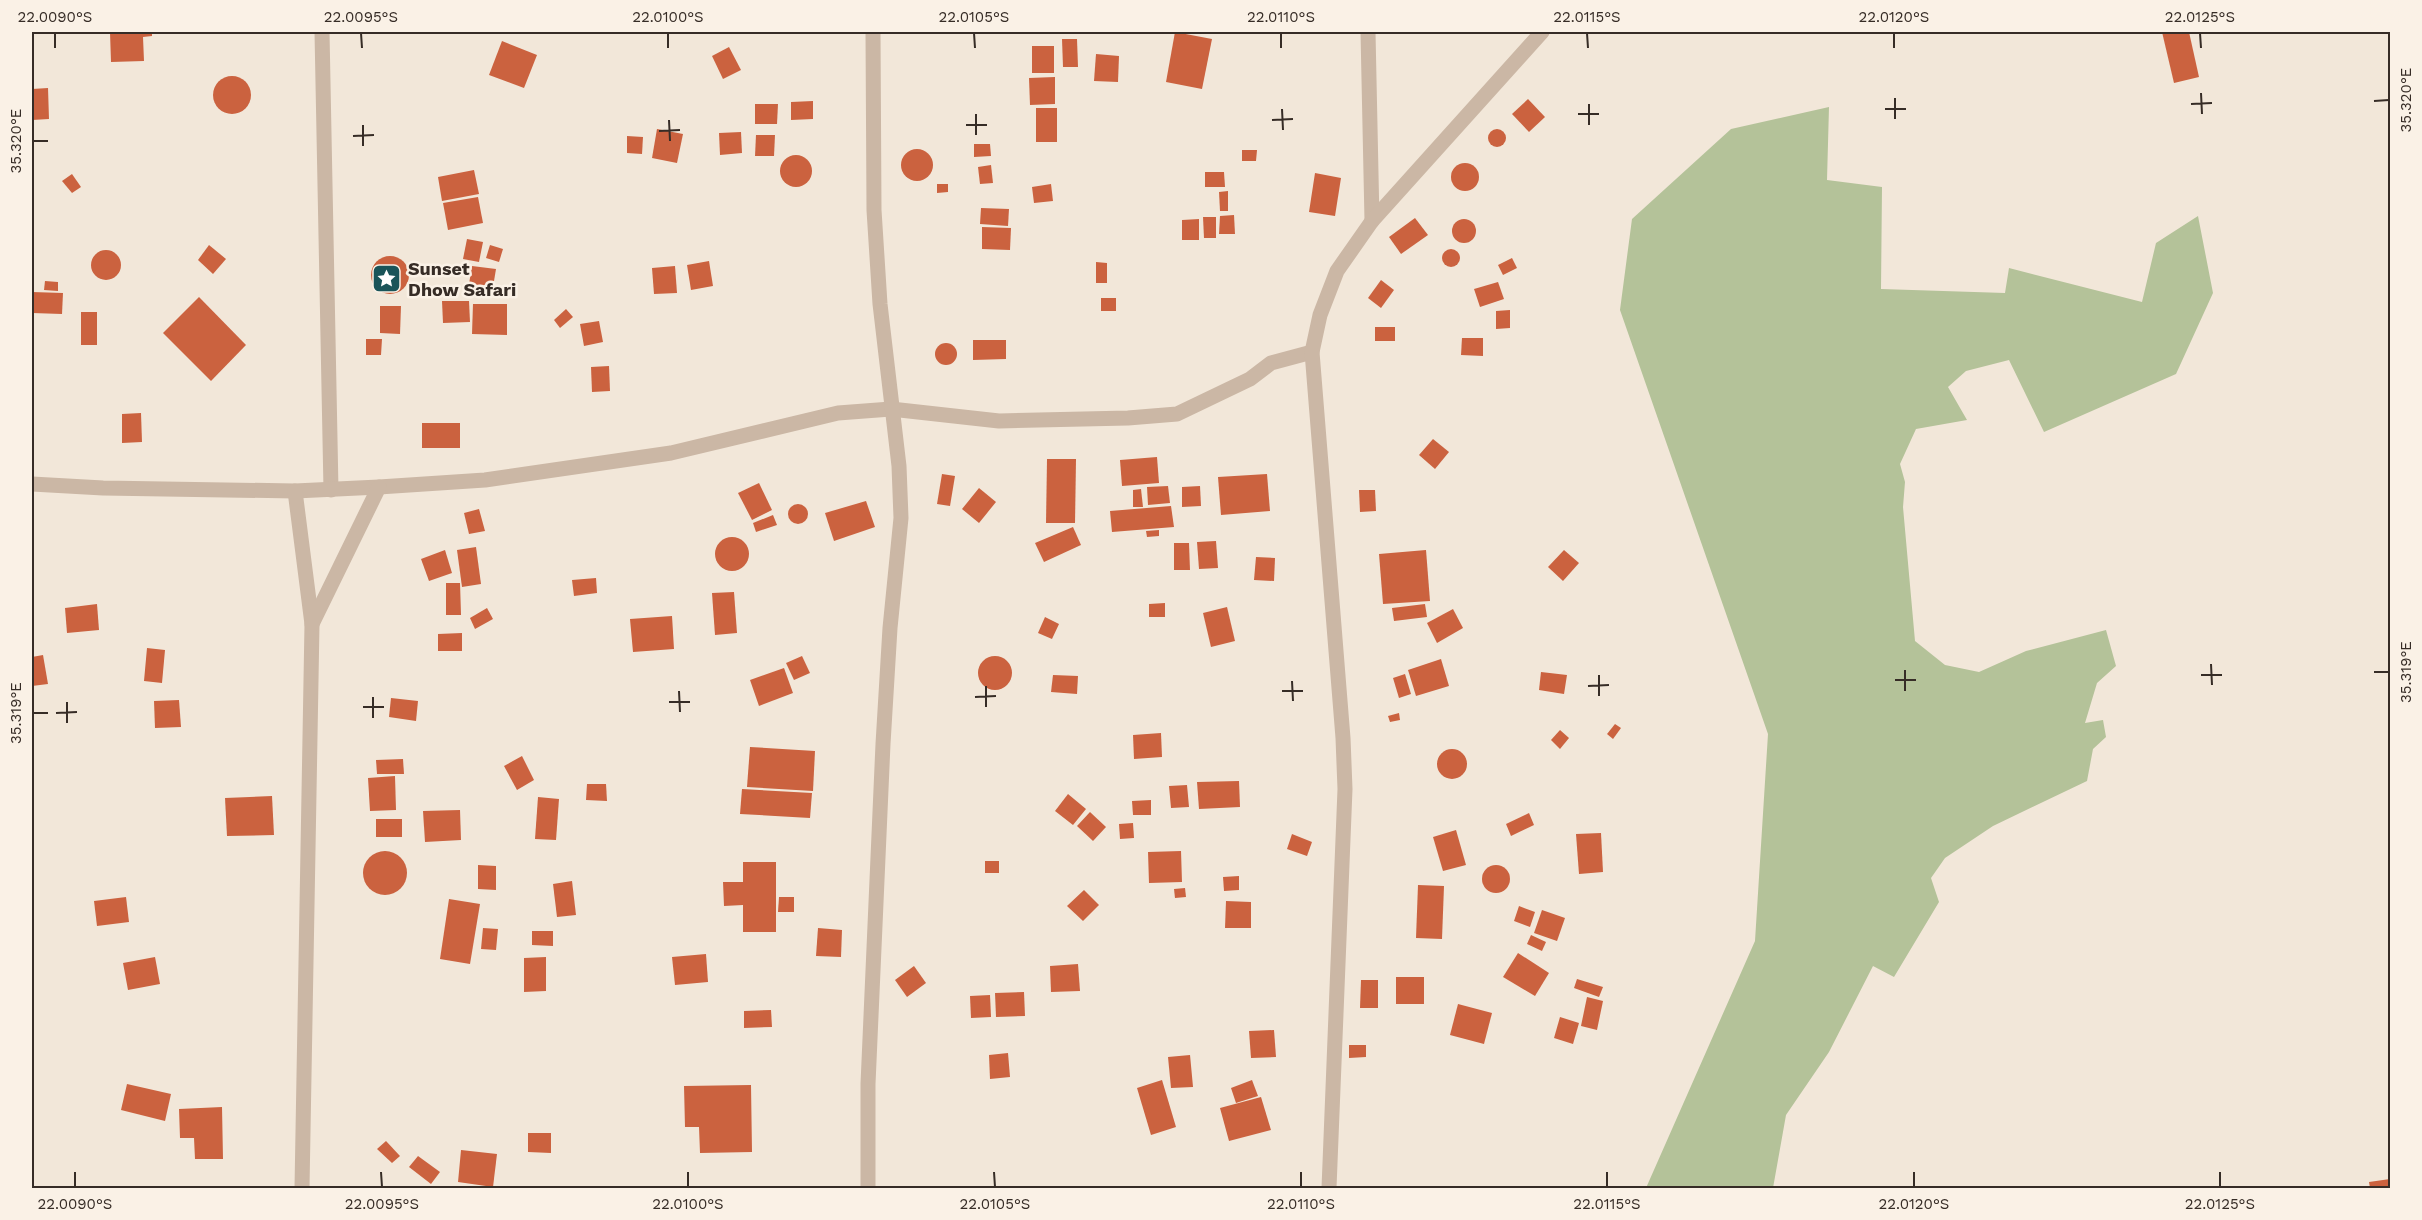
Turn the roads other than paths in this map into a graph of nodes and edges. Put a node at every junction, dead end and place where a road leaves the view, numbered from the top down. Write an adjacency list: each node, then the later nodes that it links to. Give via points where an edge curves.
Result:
1 (322, 32): 10 (street)
2 (873, 32): 7 (street, via 874,210)
3 (1368, 32): 5 (street)
4 (1542, 32): 5 (street)
5 (1372, 221): 6 (street, via 1336,271)
6 (1312, 352): 7 (street, via 1271,363 1250,379 1177,414 999,421); 15 (street, via 1345,789)
7 (891, 409): 9 (street, via 838,413 671,453 485,480); 14 (street, via 901,518 883,744 869,1061)
8 (32, 484): 11 (street)
9 (379, 488): 10 (street); 12 (street)
10 (332, 490): 11 (street)
11 (295, 491): 12 (street)
12 (312, 624): 13 (street)
13 (302, 1188)
14 (868, 1188)
15 (1329, 1188)

